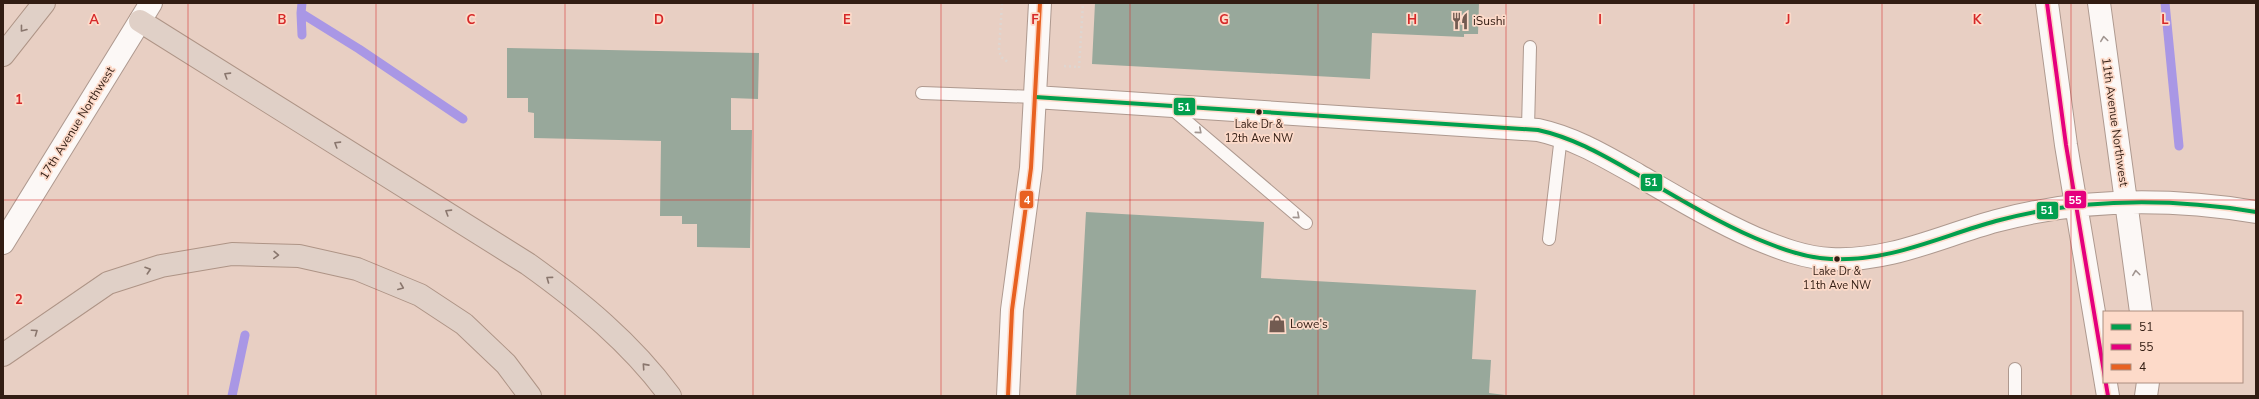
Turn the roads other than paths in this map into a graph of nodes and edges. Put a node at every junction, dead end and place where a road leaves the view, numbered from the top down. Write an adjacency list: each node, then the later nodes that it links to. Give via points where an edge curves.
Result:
1 (44, 3): 8 (highway, one-way to 8)
2 (151, 3): 6 (street, 17th Avenue Northwest)
3 (1040, 3): 10 (street)
4 (2047, 3): 15 (street)
5 (2099, 3): 14 (street, 11th Avenue Northwest, one-way to 5)
6 (140, 21): 19 (street, 17th Avenue Northwest); 27 (highway, one-way to 6, via 619,336 578,300 528,264)
7 (1530, 47): 12 (lane)
8 (3, 55)
9 (922, 93): 10 (lane)
10 (1035, 97): 11 (street); 28 (street, via 1031,168 1012,310)
11 (1169, 106): 12 (street); 17 (lane, one-way to 17)
12 (1528, 128): 13 (street)
13 (1562, 136): 15 (street, via 1585,145 1742,232 1796,254 1829,260 1890,254 1924,246 1998,221); 18 (lane)
14 (2126, 202): 15 (street); 16 (street, via 2173,203); 20 (street, 11th Avenue Northwest, one-way to 14)
15 (2076, 206): 22 (street)
16 (2256, 212)
17 (1306, 224)
18 (1549, 239)
19 (3, 243)
20 (2141, 311)
21 (3, 355): 26 (highway, one-way to 26, via 108,283 161,266 232,254 299,256 357,269 420,295 464,324 506,364)
22 (2103, 366)
23 (2015, 369): 29 (lane)
24 (2106, 383): 30 (street)
25 (2148, 383): 31 (street)
26 (530, 396)
27 (670, 396)
28 (1008, 396)
29 (2015, 396)
30 (2108, 396)
31 (2146, 396)

